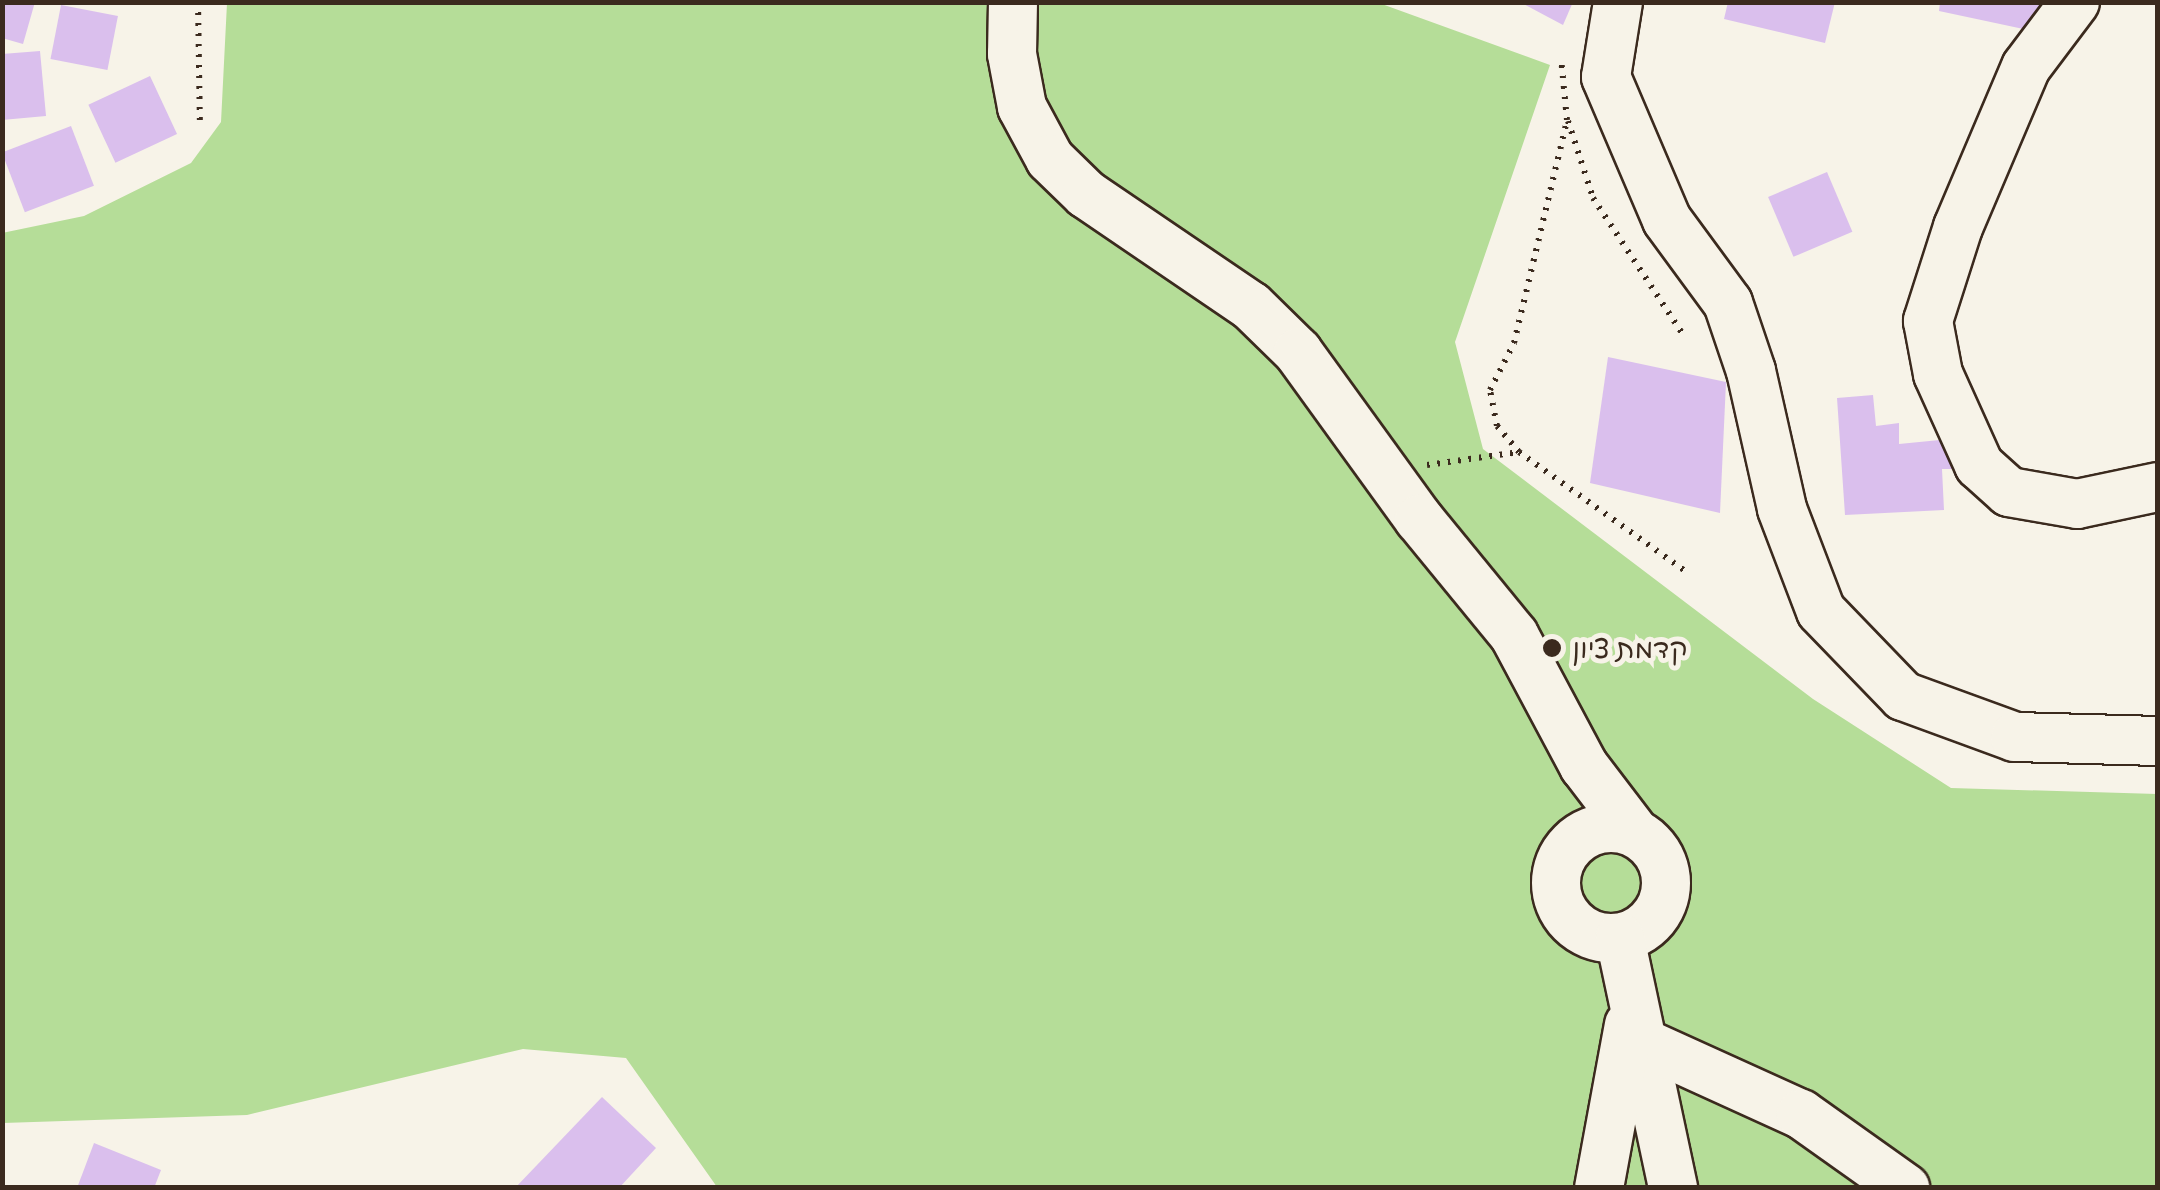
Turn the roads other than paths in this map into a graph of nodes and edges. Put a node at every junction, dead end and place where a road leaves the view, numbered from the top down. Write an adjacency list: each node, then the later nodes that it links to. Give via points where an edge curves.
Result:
1 (1013, 2): 5 (street, via 1012,54 1022,108 1050,159 1086,194 1251,306 1323,381 1386,474 1514,635)
2 (1618, 2): 6 (street, via 1606,77 1667,220 1728,303 1751,371 1782,509 1822,612 1903,696 2016,737)
3 (2075, 2): 4 (street, via 2026,67 1958,228 1928,321 1938,374 1979,465 2009,492 2078,504)
4 (2158, 487)
5 (1549, 704): 7 (street, via 1584,766); 8 (street, via 1566,784)
6 (2158, 741)
7 (1636, 834): 8 (street, via 1599,830); 9 (street, via 1662,859 1666,896 1646,927)
8 (1566, 852): 9 (street, via 1556,893 1568,919 1592,935)
9 (1620, 938): 10 (street)
10 (1638, 1022): 11 (street); 12 (street); 13 (street, via 1802,1114)
11 (1599, 1188)
12 (1673, 1188)
13 (1906, 1188)

